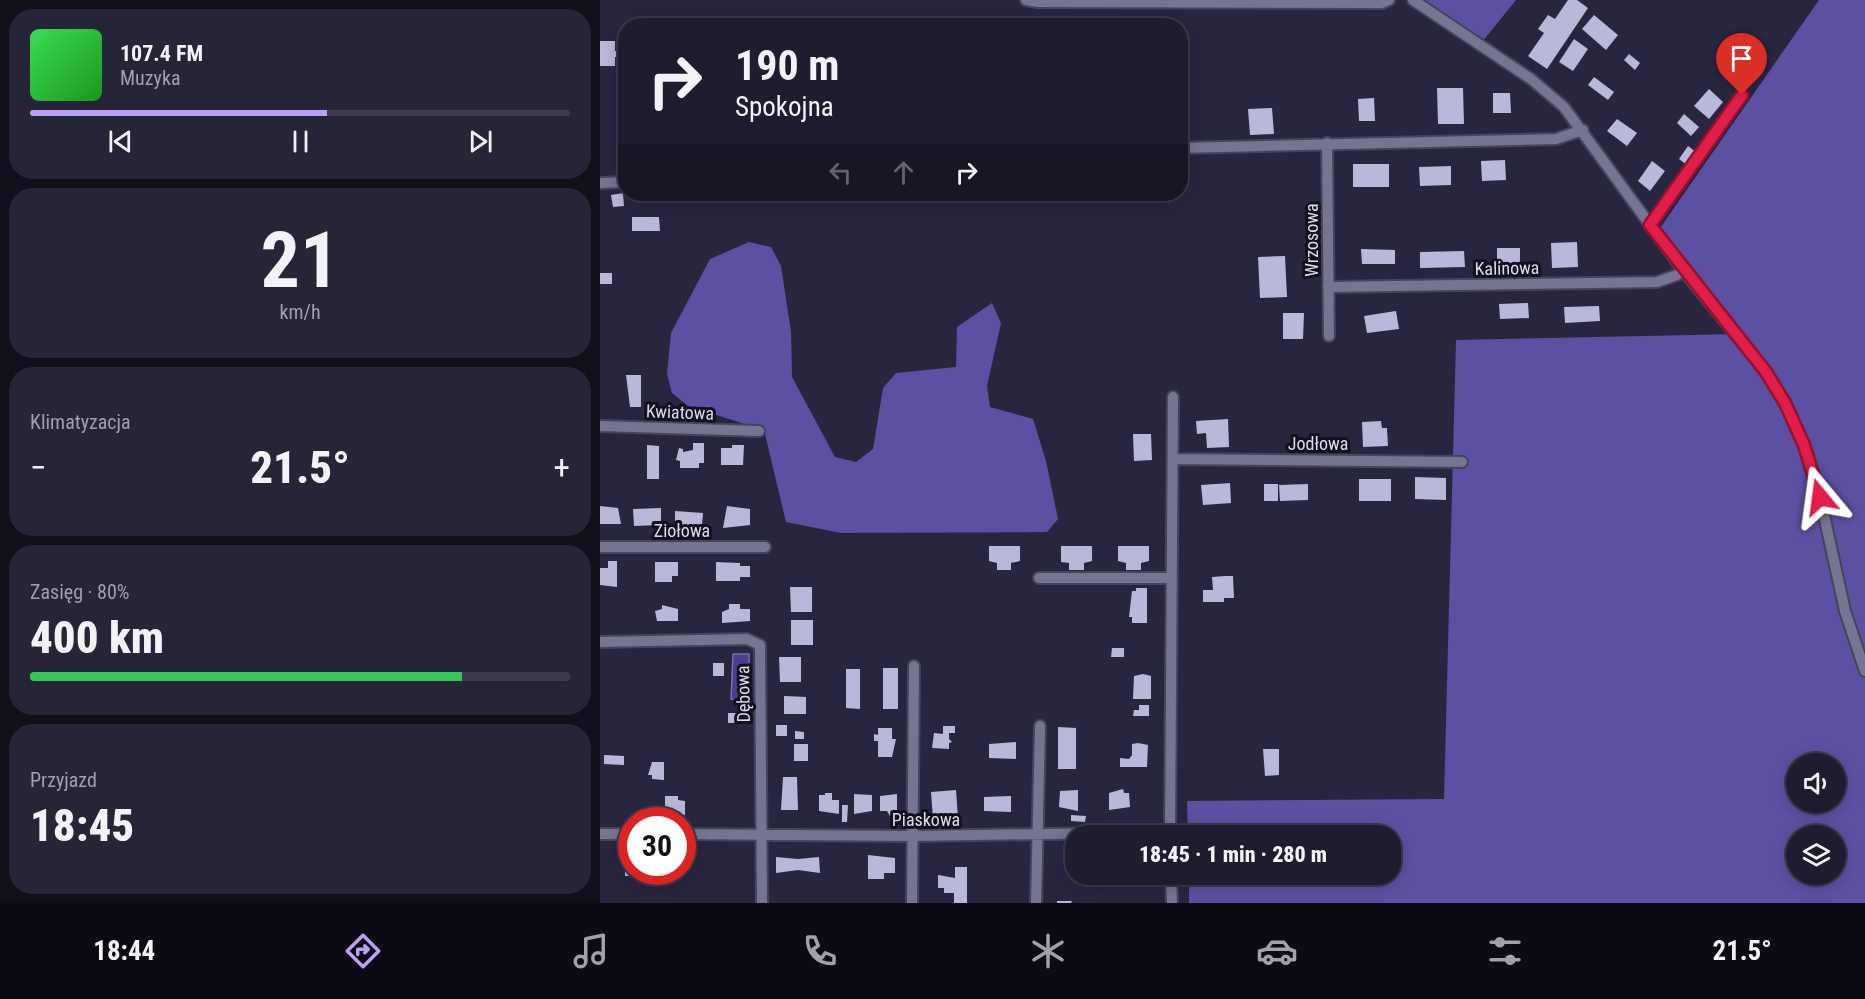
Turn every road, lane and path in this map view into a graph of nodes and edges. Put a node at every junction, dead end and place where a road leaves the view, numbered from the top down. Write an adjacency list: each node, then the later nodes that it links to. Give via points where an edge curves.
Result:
1 (1026, 0): 2 (street)
2 (1389, 0)
3 (1413, 0): 5 (street, via 1531,79 1564,107)
4 (1742, 95): 10 (street)
5 (1583, 130): 6 (street, via 1556,139); 10 (street)
6 (1327, 143): 7 (street); 12 (street, Wrzosowa)
7 (1188, 148)
8 (618, 182): 9 (street)
9 (600, 183)
10 (1650, 225): 11 (street)
11 (1683, 270): 12 (street, Kalinowa, via 1657,282); 25 (street, via 1766,372 1785,403 1804,445 1820,497 1845,611)
12 (1328, 288): 13 (street, Wrzosowa)
13 (1329, 336)
14 (1173, 397): 17 (street, Piaskowa)
15 (600, 426): 16 (street, Kwiatowa)
16 (759, 431)
17 (1174, 459): 18 (street, Jodłowa); 22 (street, Piaskowa)
18 (1462, 462)
19 (600, 547): 20 (street, Ziołowa)
20 (765, 547)
21 (1039, 578): 22 (street)
22 (1172, 578): 27 (street, Piaskowa)
23 (600, 642): 31 (street, Dębowa, via 747,639 760,645)
24 (914, 666): 34 (street)
25 (1865, 671)
26 (1040, 726): 32 (street)
27 (1170, 825)
28 (600, 834): 29 (street)
29 (618, 834)
30 (696, 834): 31 (street, Piaskowa)
31 (761, 834): 34 (street, Piaskowa); 36 (street, Dębowa)
32 (1038, 834): 33 (street, Piaskowa); 34 (street, Piaskowa); 38 (street)
33 (1065, 834)
34 (913, 836): 37 (street)
35 (1171, 885): 39 (street)
36 (762, 903)
37 (912, 903)
38 (1036, 903)
39 (1172, 903)

